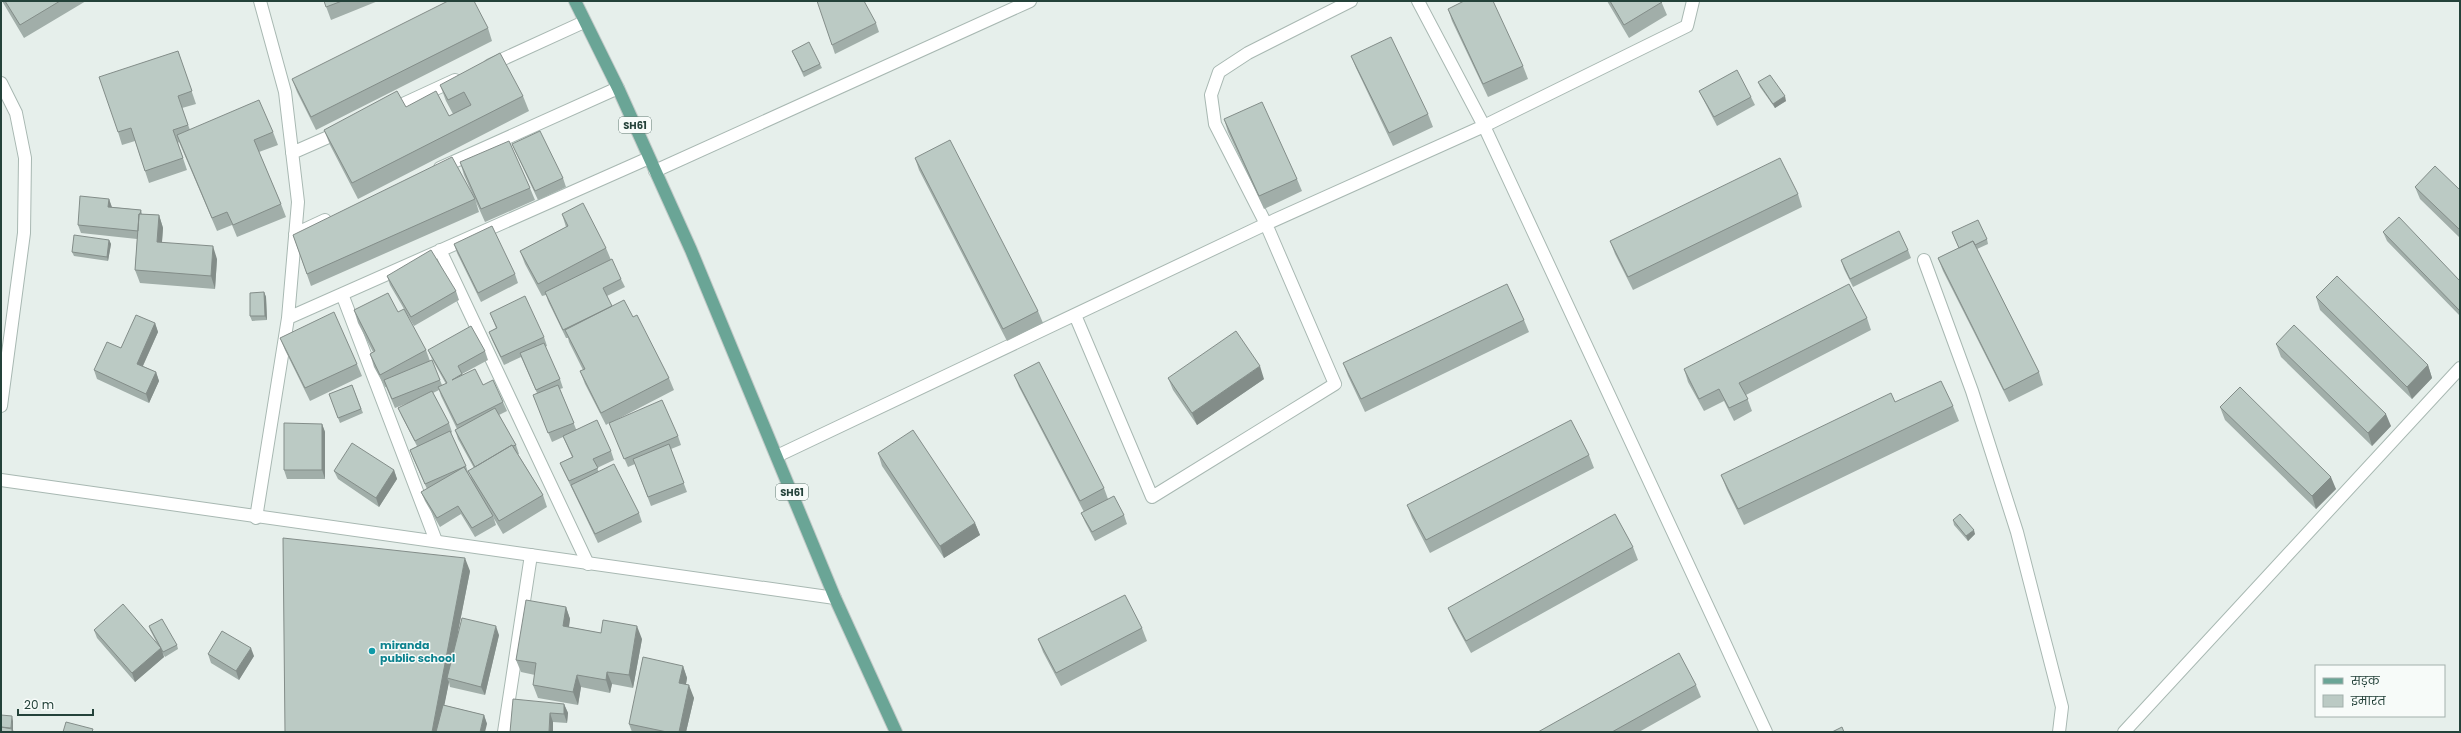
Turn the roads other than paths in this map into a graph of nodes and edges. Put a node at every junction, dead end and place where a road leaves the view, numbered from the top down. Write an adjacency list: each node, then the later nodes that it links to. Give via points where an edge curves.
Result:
1 (260, 1): 15 (street, via 284,92)
2 (575, 1): 7 (main road, SH61)
3 (1030, 1): 17 (street)
4 (1351, 1): 20 (street, via 1248,53 1219,72 1211,95 1215,124)
5 (1418, 1): 14 (street)
6 (1693, 1): 14 (street, via 1687,26)
7 (584, 22): 8 (street); 11 (main road, SH61)
8 (477, 70)
9 (463, 77): 12 (street)
10 (1, 83): 28 (street, via 16,113 24,158 24,232)
11 (618, 88): 16 (main road, SH61); 18 (street)
12 (377, 115)
13 (356, 125): 15 (street)
14 (1484, 126): 20 (street); 38 (street)
15 (292, 153): 21 (street, via 298,202)
16 (649, 158): 17 (main road, SH61); 22 (street)
17 (655, 171): 29 (main road, SH61, via 691,250)
18 (431, 172)
19 (338, 214): 21 (street)
20 (1266, 224): 25 (street); 25 (street, via 1335,384 1152,496)
21 (295, 234): 26 (street)
22 (440, 250): 24 (street); 34 (street)
23 (1924, 260): 39 (street, via 1972,390 2017,532 2062,707)
24 (342, 294): 26 (street); 32 (street)
25 (1074, 314): 29 (street)
26 (288, 318): 31 (street)
27 (2460, 368): 40 (street)
28 (1, 406)
29 (777, 456): 35 (main road, SH61)
30 (1, 480): 31 (street)
31 (256, 518): 32 (street)
32 (436, 541): 33 (street)
33 (531, 555): 34 (street); 36 (street)
34 (588, 564): 35 (street)
35 (836, 598): 37 (main road, SH61)
36 (504, 732)
37 (896, 732)
38 (1766, 732)
39 (2059, 732)
40 (2124, 732)

